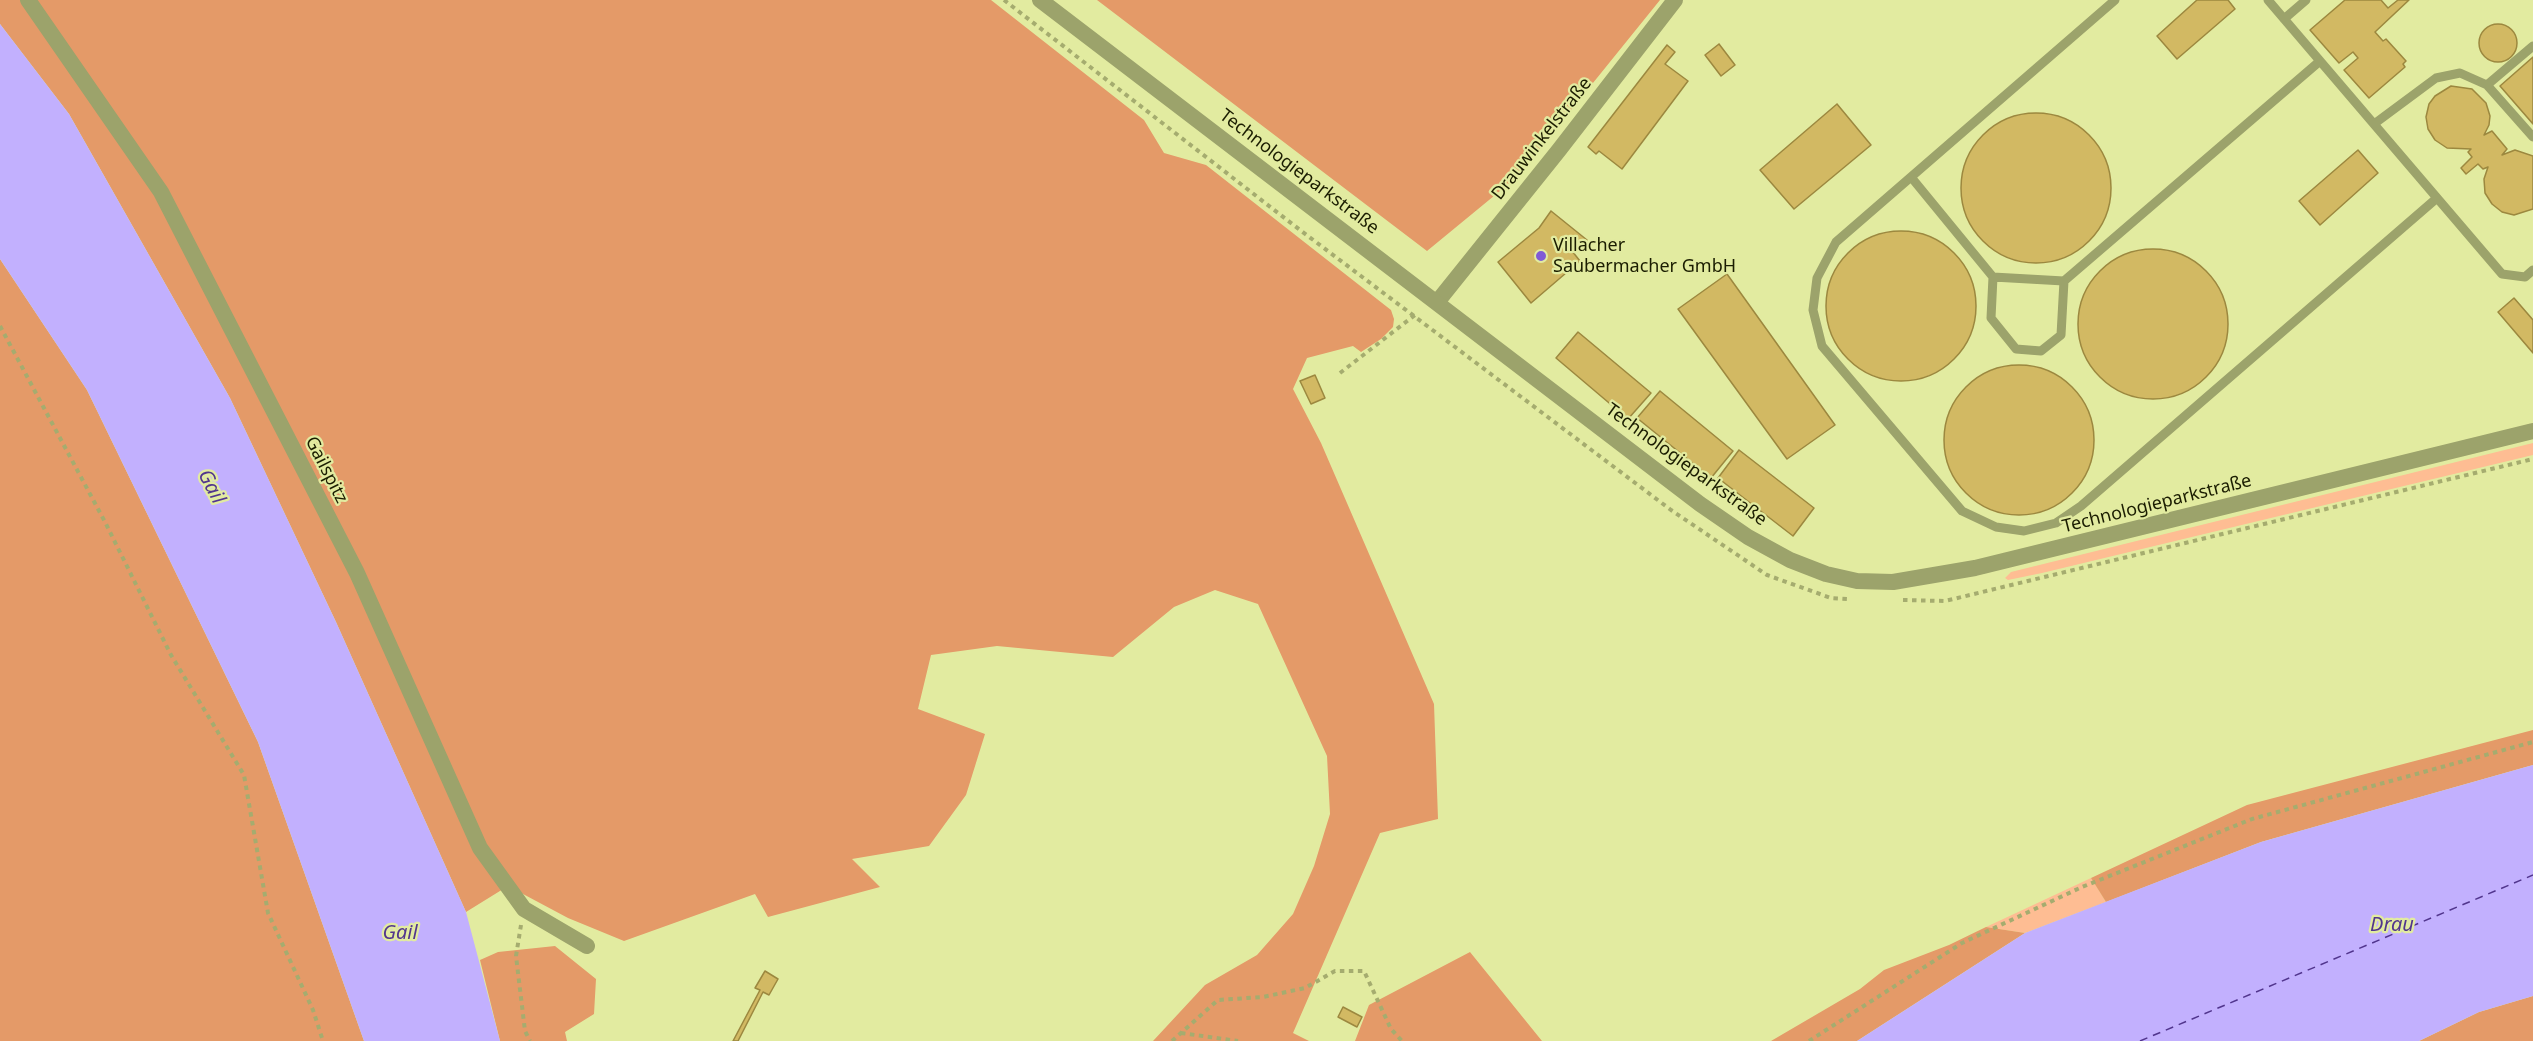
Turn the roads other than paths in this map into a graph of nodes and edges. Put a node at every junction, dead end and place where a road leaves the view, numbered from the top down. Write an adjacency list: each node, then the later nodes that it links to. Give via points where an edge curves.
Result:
1 (28, 0): 20 (street, Gailspitz, via 161,192 357,573 480,848 524,909)
2 (1040, 0): 18 (street, Technologieparkstraße)
3 (1675, 0): 18 (street, Drauwinkelstraße)
4 (2115, 0): 13 (lane)
5 (2268, 0): 7 (lane)
6 (2306, 0): 7 (lane)
7 (2284, 19): 9 (lane)
8 (2533, 46): 10 (lane)
9 (2320, 61): 11 (lane); 17 (lane)
10 (2487, 85): 11 (lane, via 2460,73 2436,78); 12 (lane)
11 (2374, 124): 14 (lane)
12 (2533, 137)
13 (1911, 177): 14 (lane, via 1836,242 1816,279 1813,310 1822,346 1962,511 1996,527 2024,531 2056,522 2081,506); 16 (lane)
14 (2437, 198): 15 (lane, via 2502,274 2525,277)
15 (2533, 270)
16 (1993, 277): 17 (lane); 17 (lane, via 1991,318 2016,349 2041,351 2061,335)
17 (2064, 281)
18 (1438, 301): 19 (street, Technologieparkstraße, via 1748,537 1790,560 1857,581 1893,582 1975,568)
19 (2533, 431)
20 (587, 946)

